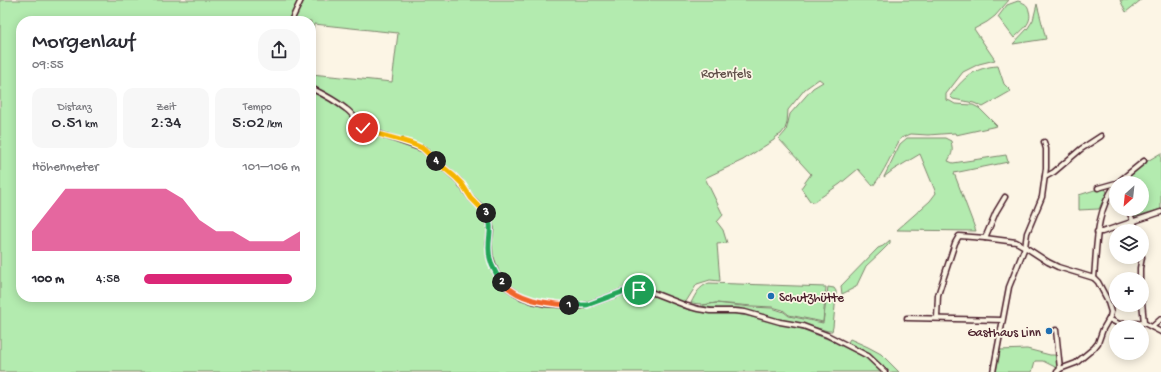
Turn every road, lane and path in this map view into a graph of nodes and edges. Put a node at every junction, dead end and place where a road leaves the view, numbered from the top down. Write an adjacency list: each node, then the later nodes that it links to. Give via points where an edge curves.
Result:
1 (302, 0): 2 (street)
2 (293, 16)
3 (316, 91): 31 (street, via 345,108 363,128 426,151 462,184 486,213 491,224 489,250 493,267 506,286 522,297 546,304 582,306 625,291 645,290 698,309 745,312 811,329 868,356)
4 (1101, 136): 7 (street)
5 (1044, 142): 7 (street)
6 (1144, 161): 8 (street)
7 (1045, 176): 19 (street, via 1042,197 1029,228)
8 (1126, 176)
9 (1109, 186): 10 (street)
10 (1098, 188)
11 (1109, 195): 17 (street, via 1101,213)
12 (1005, 197): 18 (street)
13 (1161, 212): 15 (street)
14 (1130, 216): 15 (street)
15 (1132, 221): 16 (street); 17 (street)
16 (1134, 224)
17 (1097, 232): 20 (street)
18 (985, 238): 19 (street, via 1012,241); 22 (street, via 959,236 938,295)
19 (1025, 247): 20 (street, via 1058,267); 25 (street, via 1009,287)
20 (1094, 278): 23 (street, via 1101,286 1109,305)
21 (907, 318): 22 (street)
22 (938, 318): 25 (street)
23 (1109, 319): 30 (street, via 1094,348 1076,363)
24 (1161, 319): 27 (street)
25 (1002, 320): 32 (street)
26 (1149, 326): 27 (street)
27 (1152, 327): 29 (street)
28 (1056, 330): 30 (street)
29 (1161, 332)
30 (1058, 371)
31 (885, 372)
32 (993, 372)

